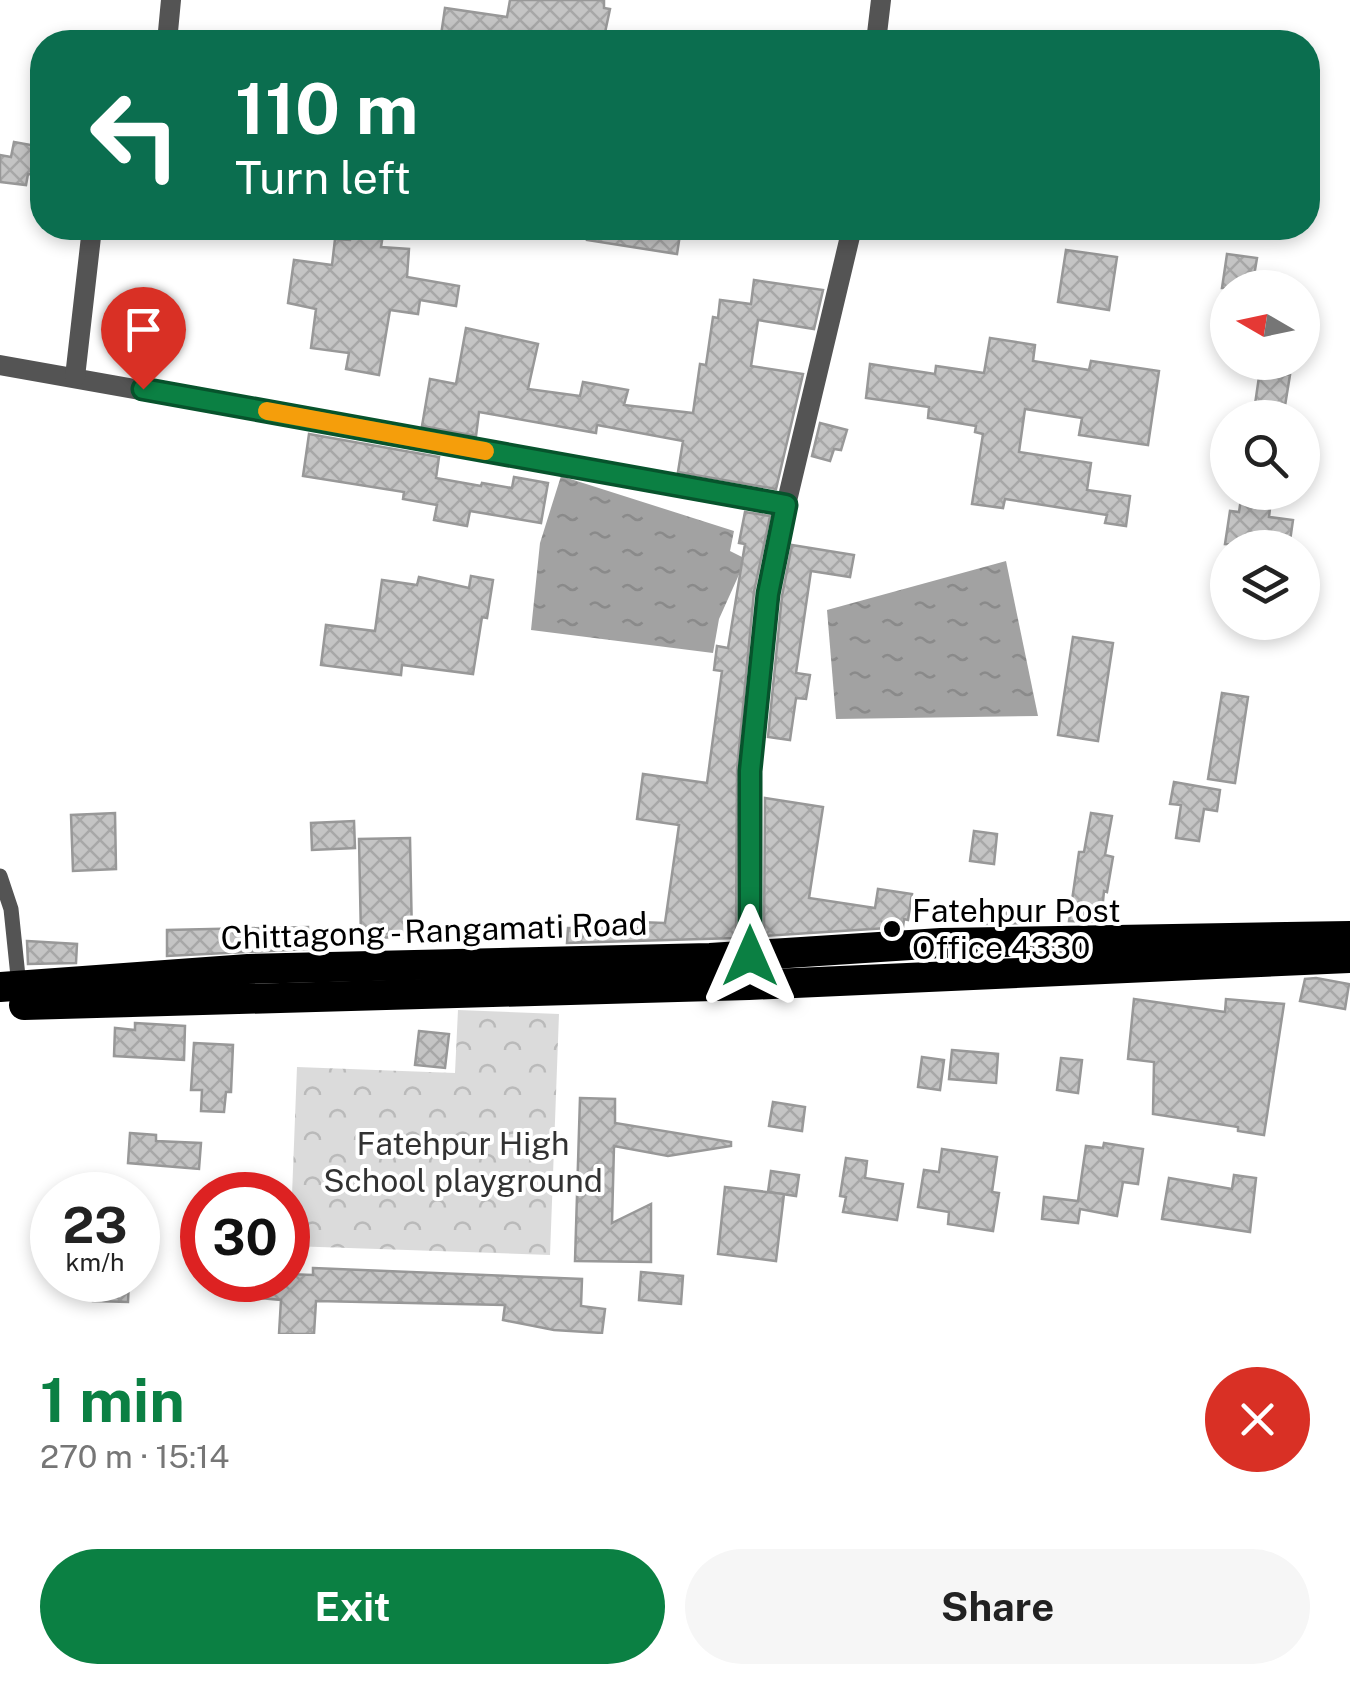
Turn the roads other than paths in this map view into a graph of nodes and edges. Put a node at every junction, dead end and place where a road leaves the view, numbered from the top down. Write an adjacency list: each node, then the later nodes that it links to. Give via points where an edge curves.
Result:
1 (172, 0): 3 (street)
2 (881, 0): 4 (street)
3 (168, 30)
4 (877, 30)
5 (91, 240): 8 (street)
6 (849, 240): 9 (street)
7 (0, 365): 8 (street)
8 (74, 376): 9 (street)
9 (786, 505): 12 (street, via 768,594 750,771)
10 (0, 876): 14 (lane, via 10,909)
11 (1350, 936): 12 (highway, Chittagong - Rangamati Road, via 941,943)
12 (750, 956): 14 (highway, Chittagong - Rangamati Road, via 248,969)
13 (1350, 958): 14 (highway, Chittagong - Rangamati Road, via 749,985)
14 (6, 993)

